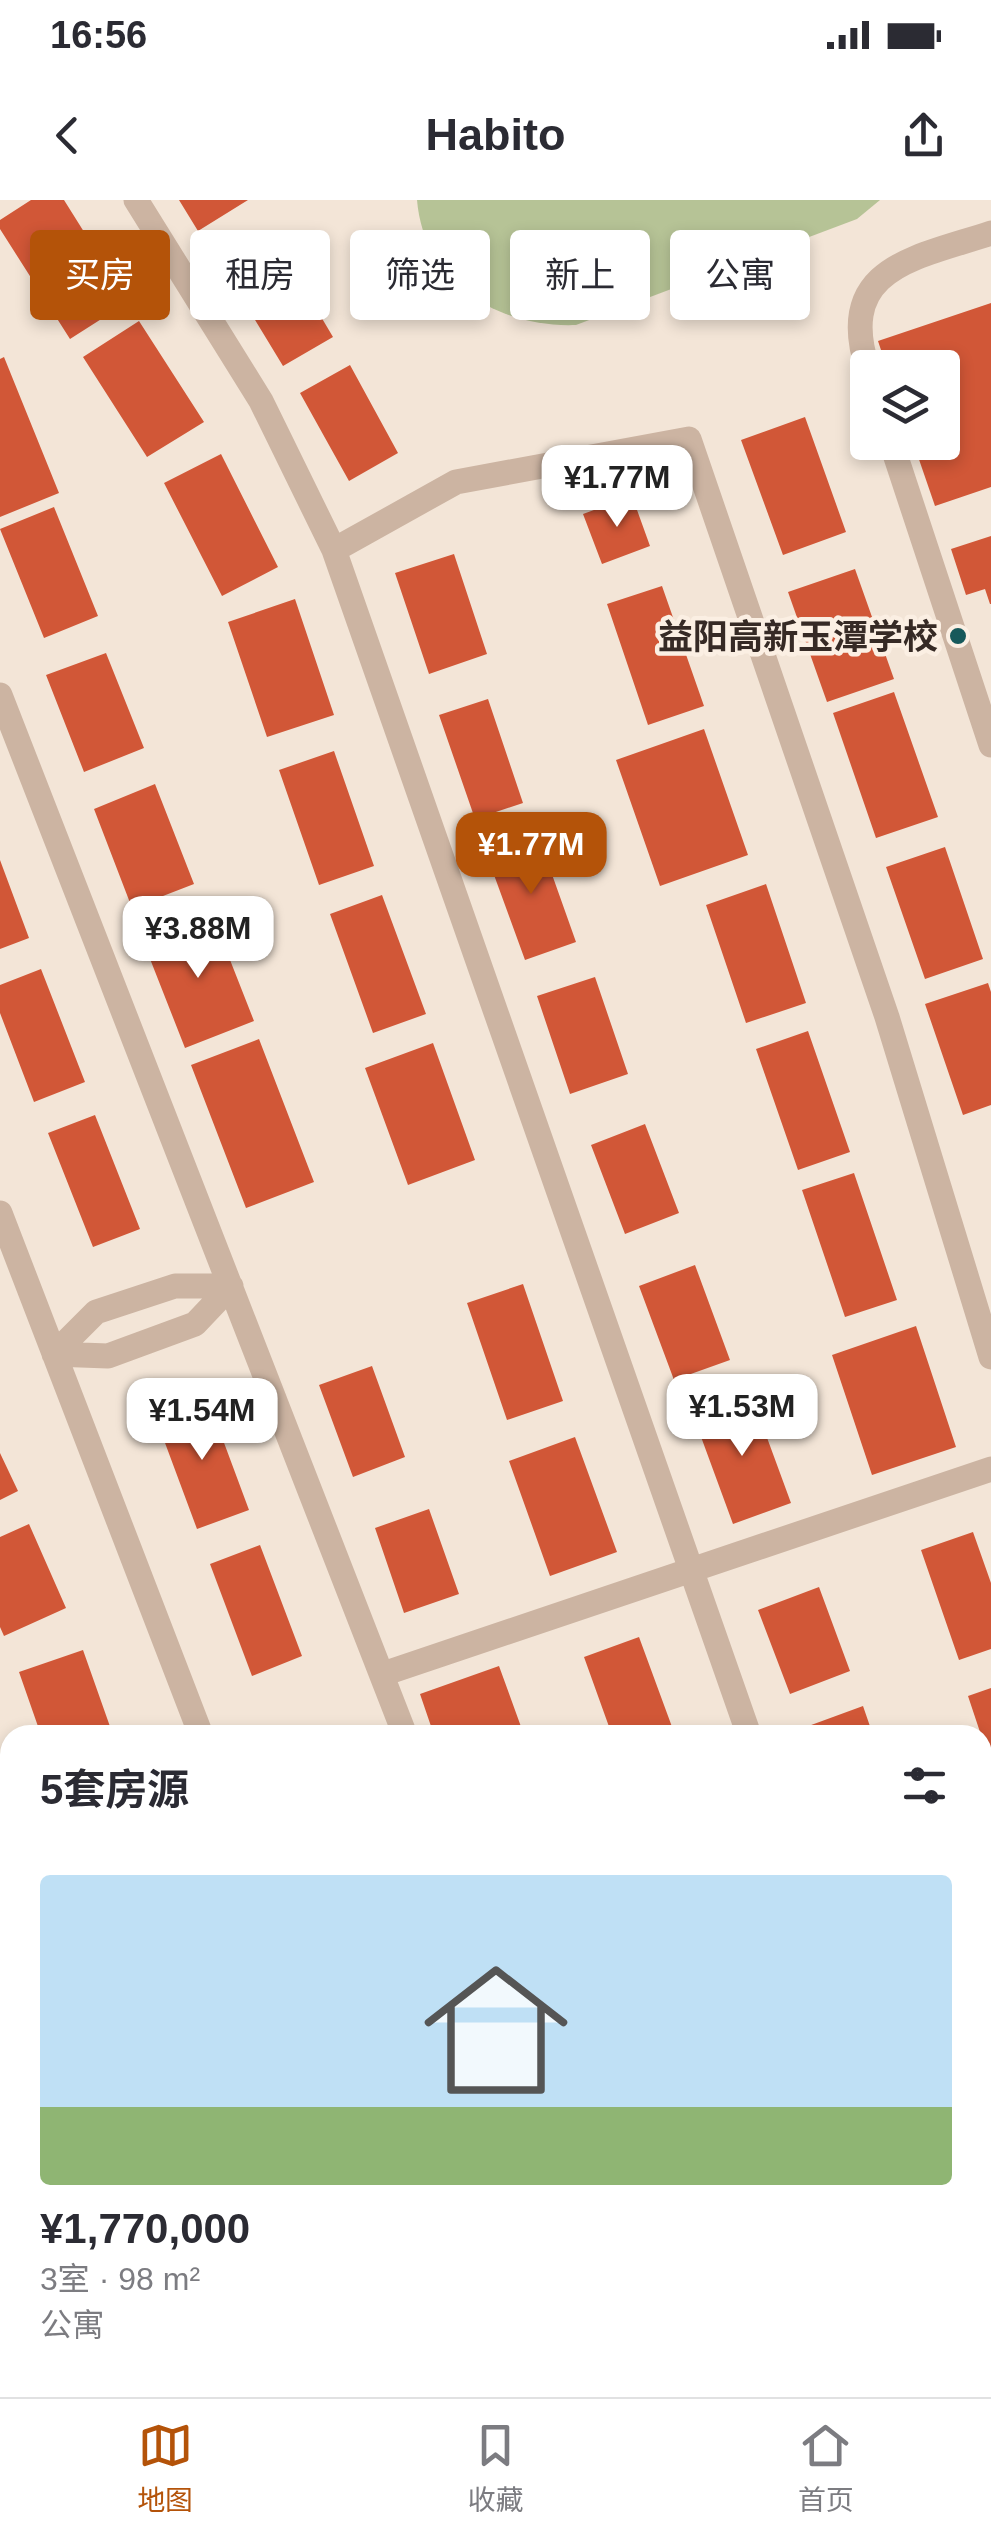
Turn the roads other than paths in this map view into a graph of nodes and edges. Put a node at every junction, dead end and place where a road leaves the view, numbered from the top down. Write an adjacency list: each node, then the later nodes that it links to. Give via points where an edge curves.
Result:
1 (136, 200): 5 (street, via 261,401)
2 (991, 233): 3 (street, via 896,265 868,289 858,321)
3 (864, 350)
4 (898, 460): 7 (street)
5 (334, 550): 11 (street, via 456,482 689,439 887,1017); 13 (street)
6 (0, 695): 9 (street)
7 (991, 745)
8 (0, 1213): 10 (street)
9 (231, 1286): 10 (street, via 175,1286 96,1312); 10 (street, via 194,1324 108,1356); 14 (street)
10 (54, 1354): 15 (street)
11 (991, 1357)
12 (991, 1470): 13 (street)
13 (692, 1570): 14 (street); 17 (street)
14 (382, 1674): 16 (street)
15 (197, 1725)
16 (401, 1725)
17 (746, 1725)

